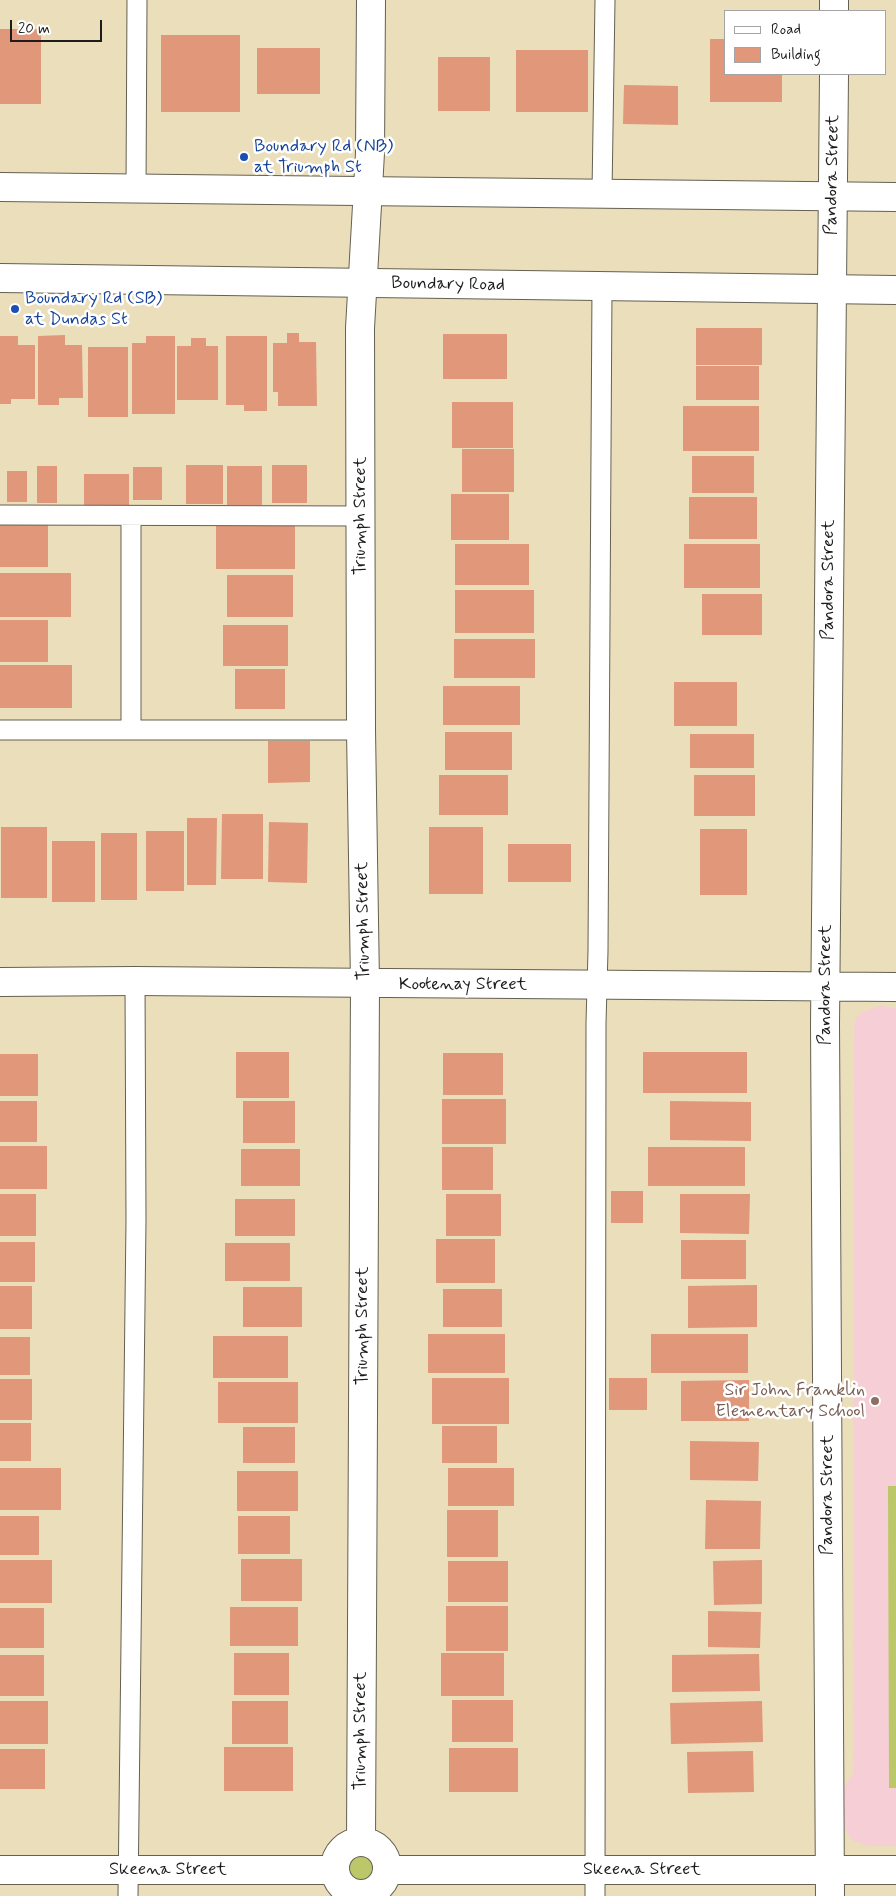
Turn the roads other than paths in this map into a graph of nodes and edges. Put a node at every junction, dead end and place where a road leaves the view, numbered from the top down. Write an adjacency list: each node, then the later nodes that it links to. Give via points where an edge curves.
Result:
1 (137, 0): 6 (lane)
2 (371, 0): 7 (street, Triumph Street)
3 (604, 0): 8 (lane)
4 (834, 75): 9 (street, Pandora Street)
5 (0, 187): 6 (street)
6 (136, 189): 7 (street)
7 (368, 191): 8 (street); 12 (street, Triumph Street)
8 (602, 192): 9 (street)
9 (833, 197): 10 (street); 14 (street, Pandora Street)
10 (896, 198)
11 (0, 278): 12 (street, Boundary Road)
12 (362, 283): 13 (street, Boundary Road); 18 (street, Triumph Street)
13 (602, 287): 14 (street, Boundary Road); 25 (lane)
14 (832, 289): 15 (street, Boundary Road); 26 (street, Pandora Street)
15 (896, 290)
16 (0, 515): 17 (lane)
17 (131, 516): 18 (lane); 20 (lane)
18 (361, 516): 21 (street, Triumph Street)
19 (0, 730): 20 (lane)
20 (131, 730): 21 (lane)
21 (361, 730): 24 (street, Triumph Street)
22 (135, 981): 23 (street, Kootenay Street); 24 (street, Kootenay Street); 33 (lane, via 136,1220)
23 (0, 982)
24 (364, 984): 25 (street, Kootenay Street); 28 (street, Triumph Street)
25 (597, 985): 26 (street, Kootenay Street); 34 (lane)
26 (826, 987): 27 (street, Kootenay Street); 35 (street, Pandora Street)
27 (896, 987)
28 (361, 1842): 30 (street, via 339,1854); 31 (street, via 377,1847 387,1862)
29 (0, 1870): 33 (street, Skeena Street)
30 (335, 1870): 33 (street, Skeena Street); 36 (street, via 346,1890)
31 (387, 1870): 34 (street, Skeena Street); 36 (street, via 386,1878 376,1890)
32 (896, 1870): 35 (street, Skeena Street)
33 (129, 1883)
34 (595, 1883): 35 (street, Skeena Street)
35 (830, 1883)
36 (361, 1895)

